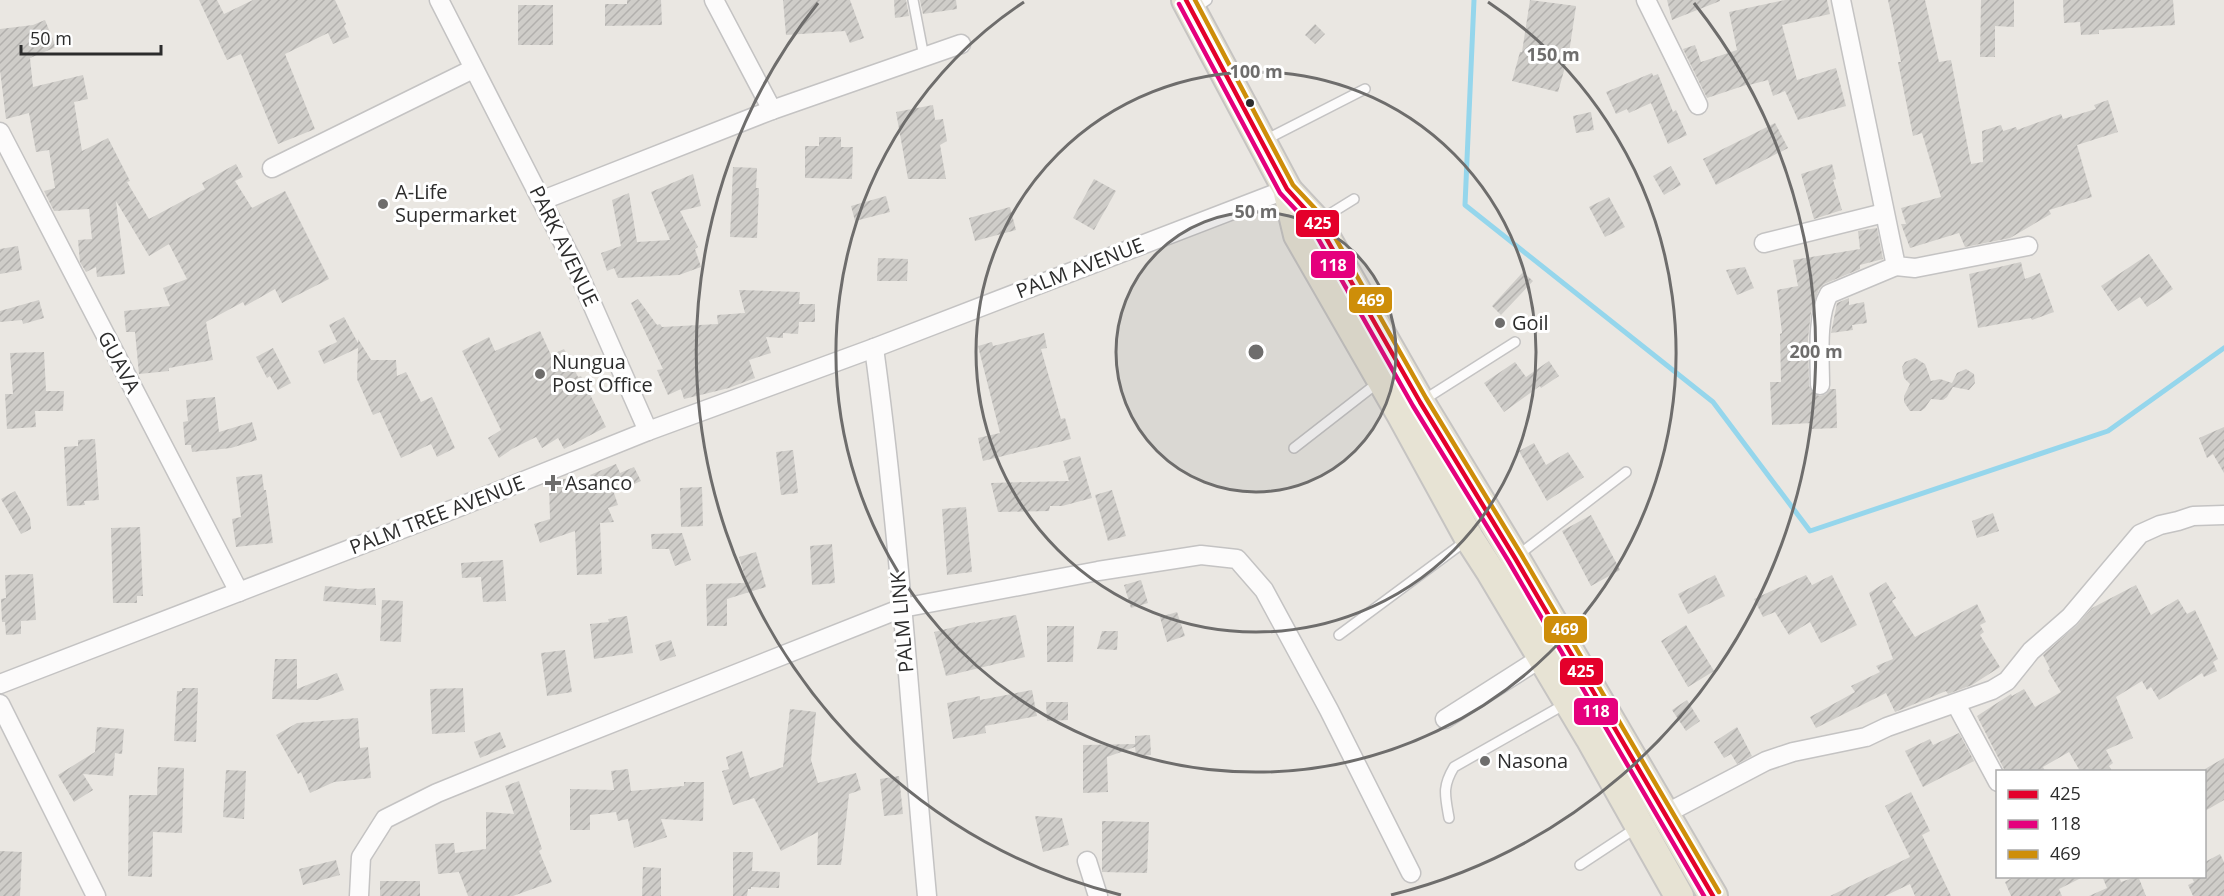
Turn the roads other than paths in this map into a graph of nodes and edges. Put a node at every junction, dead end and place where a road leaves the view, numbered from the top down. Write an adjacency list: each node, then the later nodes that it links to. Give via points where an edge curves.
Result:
1 (440, 0): 9 (street, PARK AVENUE)
2 (714, 0): 12 (street)
3 (913, 0): 8 (lane)
4 (1646, 0): 11 (street)
5 (1841, 0): 19 (street)
6 (1195, 3): 14 (main road)
7 (961, 44): 8 (street)
8 (924, 57): 12 (street)
9 (473, 69): 15 (street); 18 (street, PARK AVENUE)
10 (1365, 89): 14 (lane)
11 (1698, 105)
12 (772, 110): 18 (street)
13 (0, 132): 35 (street, GUAVA)
14 (1263, 141): 16 (main road)
15 (272, 168)
16 (1287, 189): 20 (main road); 25 (street, PALM AVENUE); 26 (main road, via 1298,235)
17 (1354, 199): 20 (lane)
18 (543, 201): 29 (street, PARK AVENUE)
19 (1884, 213): 21 (street); 23 (street)
20 (1317, 222): 28 (main road)
21 (1764, 243)
22 (2028, 246): 23 (street, via 1915,268)
23 (1896, 266): 27 (street, via 1829,294 1823,303)
24 (1515, 342): 28 (lane)
25 (874, 348): 29 (street, PALM TREE AVENUE); 36 (street, PALM LINK)
26 (1381, 380): 30 (lane); 33 (main road)
27 (1820, 384)
28 (1420, 402): 34 (main road)
29 (648, 431): 35 (street, PALM TREE AVENUE)
30 (1294, 448)
31 (1626, 472): 34 (lane)
32 (2224, 515): 42 (street, via 2193,516 2140,534 2070,617 2031,651 2007,681)
33 (1468, 538): 37 (lane); 38 (main road)
34 (1515, 558): 45 (main road)
35 (239, 592): 39 (street, PALM TREE AVENUE)
36 (902, 608): 50 (street, via 1201,555 1237,559 1264,590); 53 (street, via 506,765 385,819 361,857); 54 (street, PALM LINK)
37 (1339, 635)
38 (1541, 658): 40 (main road); 43 (street)
39 (0, 684)
40 (1568, 703): 46 (lane, via 1454,767 1444,792); 47 (main road)
41 (0, 704): 52 (street)
42 (1956, 704): 44 (street); 45 (street, via 1866,737 1766,761)
43 (1445, 720)
44 (1996, 778)
45 (1665, 814): 56 (main road)
46 (1449, 818)
47 (1640, 826): 49 (lane); 51 (main road)
48 (1087, 861): 55 (street)
49 (1580, 865)
50 (1411, 873)
51 (1673, 894)
52 (96, 896)
53 (359, 896)
54 (927, 896)
55 (1098, 896)
56 (1713, 896)

